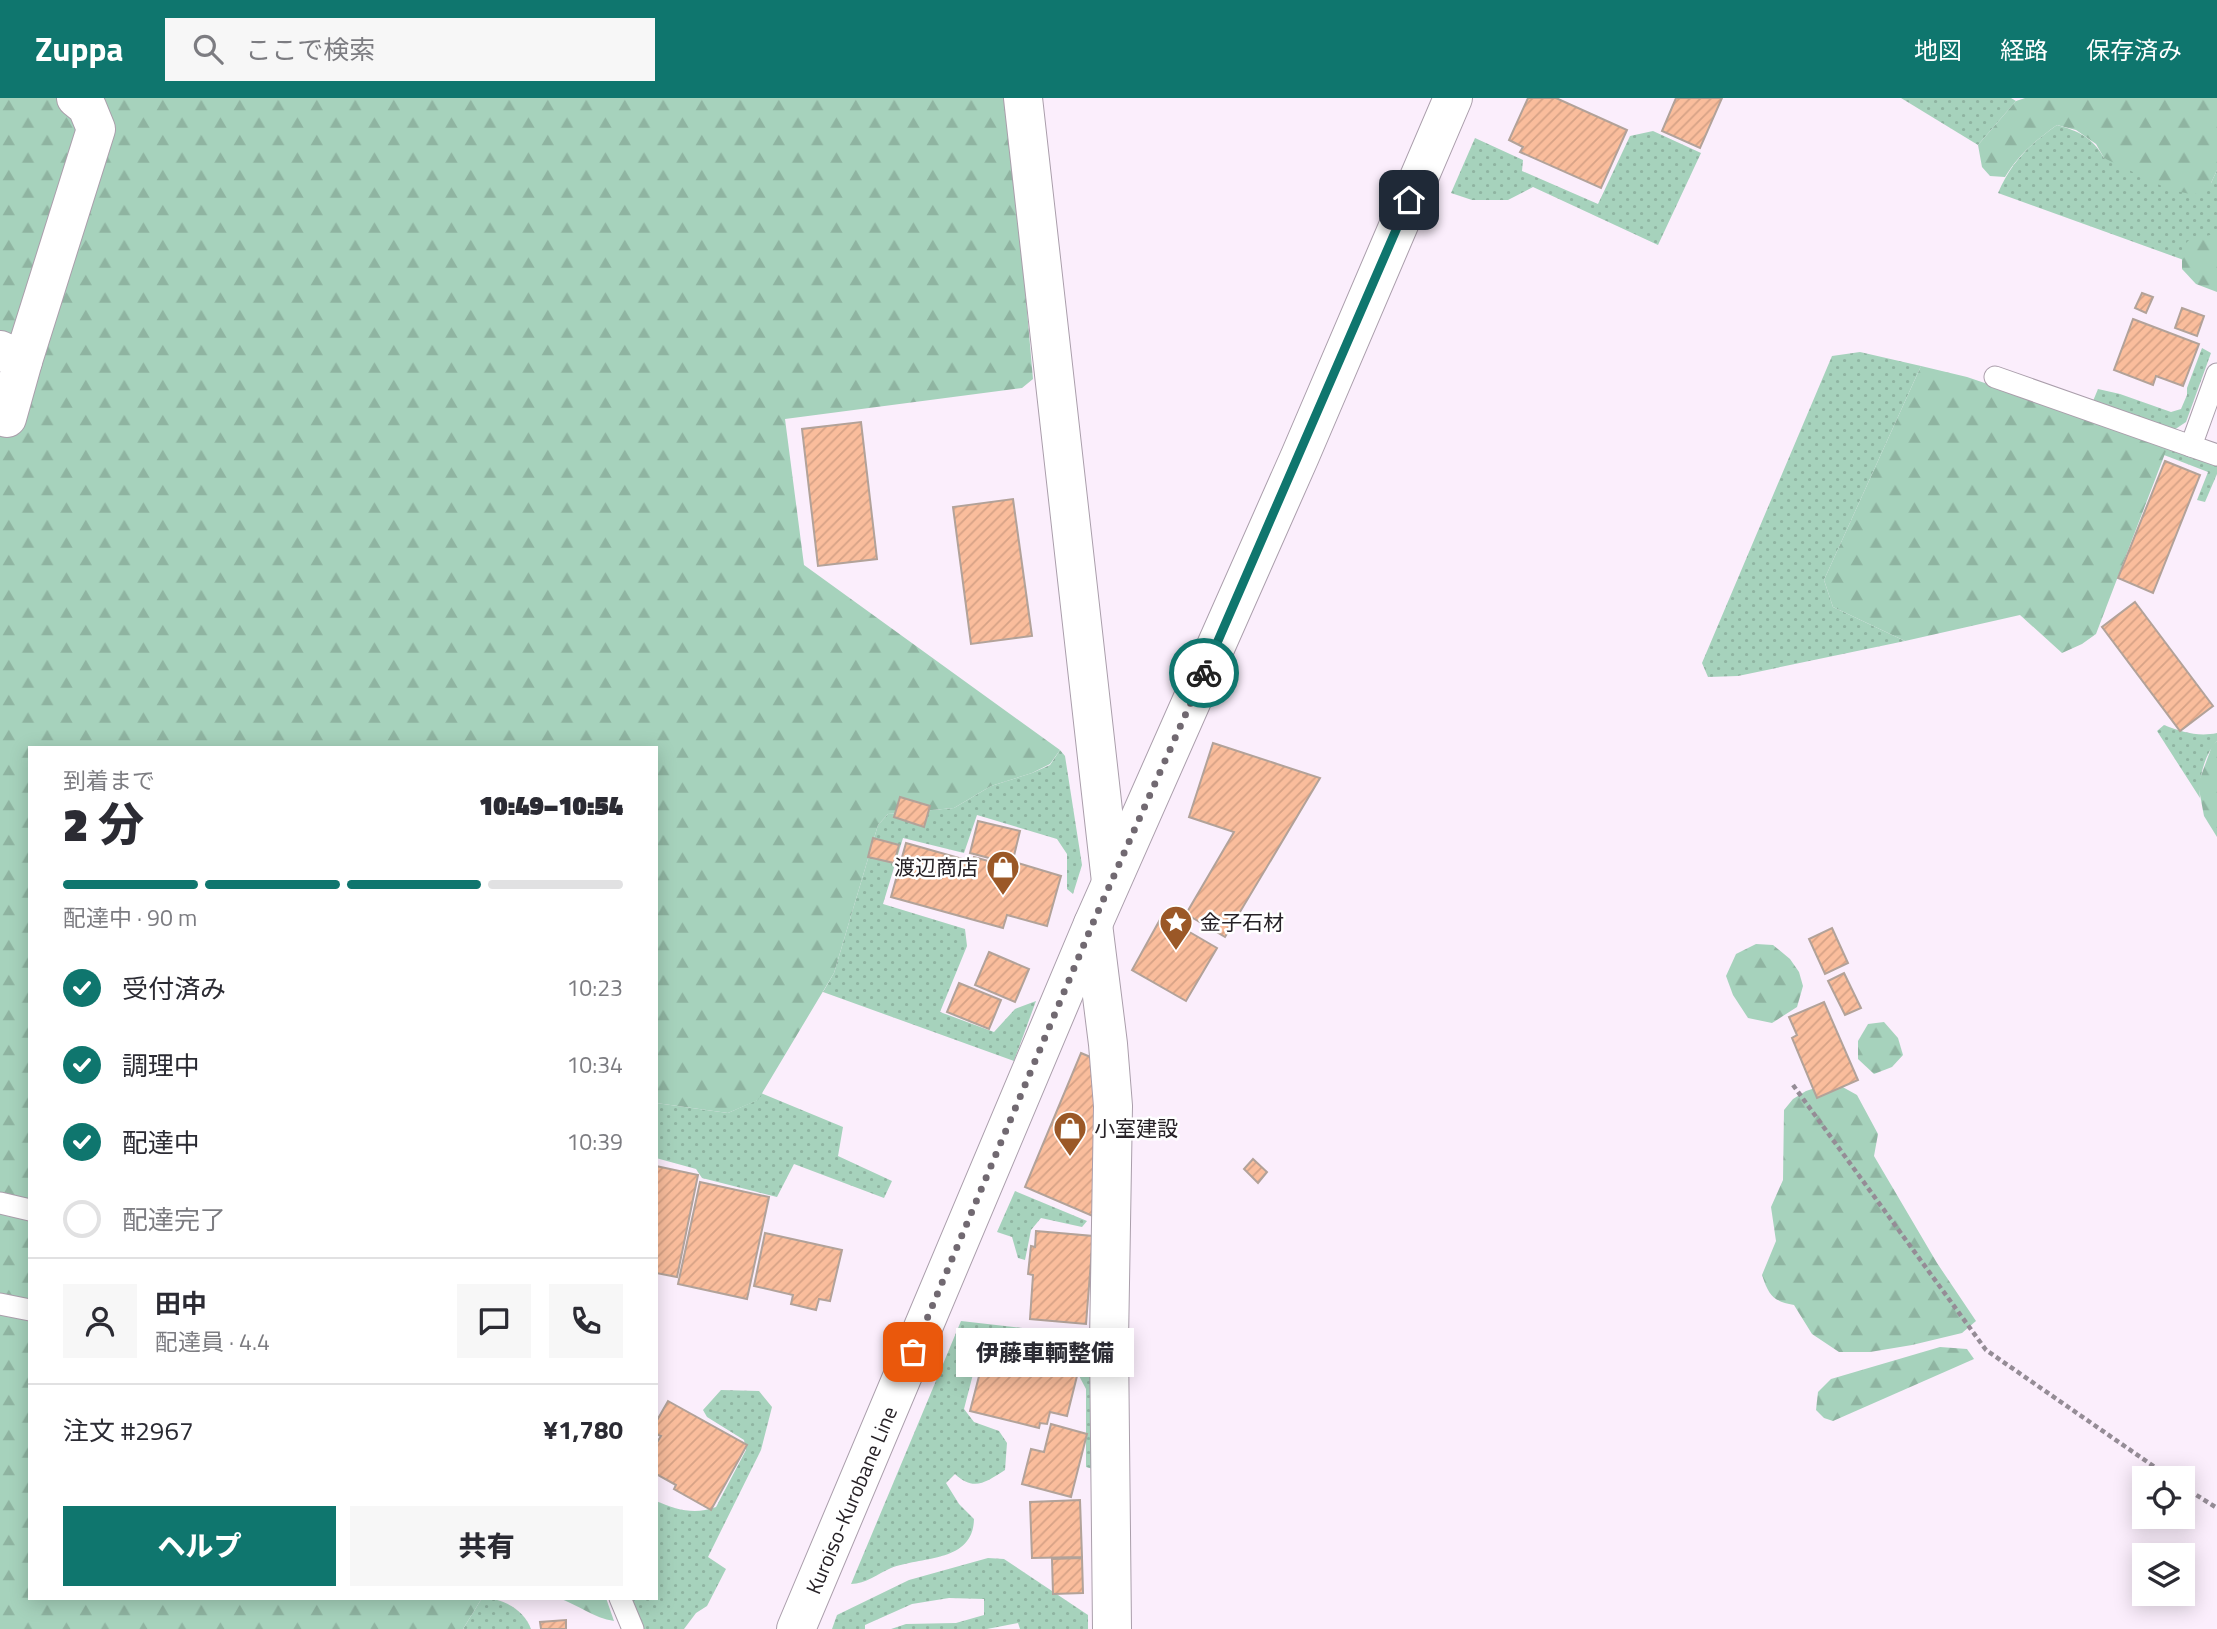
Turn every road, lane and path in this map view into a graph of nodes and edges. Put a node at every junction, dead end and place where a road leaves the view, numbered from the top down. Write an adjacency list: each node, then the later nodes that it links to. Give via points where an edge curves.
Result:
1 (76, 98): 4 (street, via 87,107 96,129)
2 (1023, 98): 10 (street)
3 (1453, 98): 10 (street, Kuroiso-Kurobane Line)
4 (12, 356): 7 (street)
5 (2217, 374): 8 (lane)
6 (1995, 377): 8 (lane)
7 (7, 418)
8 (2191, 446): 9 (lane)
9 (2217, 455)
10 (1111, 882): 11 (street, Kuroiso-Kurobane Line)
11 (1093, 923): 22 (street, Kuroiso-Kurobane Line); 23 (street, via 1113,1106 1109,1342)
12 (1793, 1085): 17 (path, via 1986,1350)
13 (0, 1203): 14 (lane)
14 (28, 1210)
15 (0, 1304): 16 (lane)
16 (28, 1310)
17 (2153, 1466)
18 (2195, 1494): 19 (path)
19 (2217, 1508)
20 (621, 1600): 21 (lane)
21 (633, 1629)
22 (796, 1629)
23 (1112, 1629)

